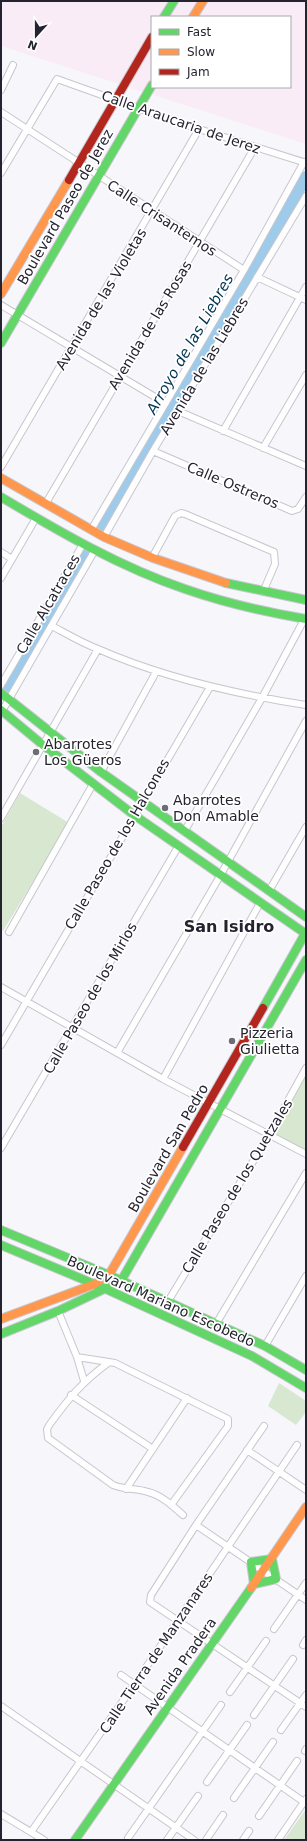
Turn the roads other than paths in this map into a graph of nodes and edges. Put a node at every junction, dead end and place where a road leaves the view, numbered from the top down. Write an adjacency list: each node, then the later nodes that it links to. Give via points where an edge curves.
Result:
1 (174, 1): 3 (main road)
2 (203, 1): 4 (main road)
3 (165, 16)
4 (194, 16)
5 (151, 39): 9 (main road, Boulevard Paseo de Jerez)
6 (13, 66): 8 (street)
7 (151, 87): 10 (main road, Boulevard Paseo de Jerez)
8 (1, 90)
9 (116, 100): 10 (street, Calle Araucaria de Jerez); 12 (street, Calle Araucaria de Jerez, via 57,79); 16 (main road, Boulevard Paseo de Jerez)
10 (139, 108): 13 (street, Calle Araucaria de Jerez); 18 (main road, Boulevard Paseo de Jerez)
11 (1, 112): 12 (street, Calle Crisantemos)
12 (28, 128): 16 (street, Calle Crisantemos); 17 (street)
13 (199, 129): 14 (street, Calle Araucaria de Jerez); 20 (street, Avenida de las Violetas)
14 (255, 147): 15 (street, Calle Araucaria de Jerez); 21 (street, Avenida de las Rosas)
15 (305, 162): 22 (street)
16 (79, 164): 18 (street, Calle Crisantemos); 25 (main road, Boulevard Paseo de Jerez)
17 (1, 173)
18 (99, 177): 20 (street, Calle Crisantemos); 28 (main road, Boulevard Paseo de Jerez)
19 (306, 196): 23 (street, Avenida de las Liebres)
20 (152, 211): 21 (street, Calle Crisantemos); 30 (street, Avenida de las Violetas)
21 (200, 242): 22 (street, Calle Crisantemos); 32 (street, Avenida de las Rosas)
22 (244, 270): 33 (street)
23 (257, 276): 26 (street); 34 (street, Avenida de las Liebres)
24 (306, 287): 26 (street)
25 (1, 294)
26 (303, 298): 35 (street)
27 (1, 305): 28 (street)
28 (18, 315): 29 (main road, Boulevard Paseo de Jerez); 30 (street)
29 (1, 343)
30 (72, 348): 32 (street); 40 (street, Avenida de las Violetas)
31 (306, 375): 36 (street)
32 (120, 377): 33 (street); 44 (street, Avenida de las Rosas)
33 (165, 403): 46 (street)
34 (178, 411): 35 (street); 37 (street, Avenida de las Liebres)
35 (223, 431): 36 (street)
36 (263, 448): 39 (street)
37 (153, 451): 43 (street, Calle Ostreros, via 292,511 298,509); 47 (street, Avenida de las Liebres)
38 (306, 459): 39 (street)
39 (304, 465)
40 (1, 467)
41 (1, 478): 44 (main road)
42 (1, 496): 45 (main road)
43 (306, 497)
44 (46, 504): 46 (main road)
45 (36, 518): 48 (main road); 52 (street)
46 (91, 530): 47 (main road)
47 (104, 537): 51 (main road)
48 (82, 544): 49 (main road); 60 (street, Calle Alcatraces)
49 (95, 550): 56 (main road, via 132,569 182,589 245,607); 57 (street)
50 (1, 552): 52 (street)
51 (152, 558): 54 (main road, via 209,579); 54 (street, via 175,516 185,514 274,552 275,564)
52 (12, 559): 53 (street)
53 (1, 578)
54 (263, 592): 55 (main road)
55 (306, 600)
56 (305, 619): 63 (street)
57 (52, 626): 58 (street); 64 (street)
58 (98, 650): 59 (street); 68 (street)
59 (156, 672): 61 (street); 70 (street)
60 (1, 685)
61 (210, 687): 63 (street); 72 (street, Calle Paseo de los Halcones)
62 (1, 693): 64 (main road)
63 (262, 698): 65 (street); 76 (street)
64 (10, 699): 66 (street); 68 (main road)
65 (306, 706)
66 (1, 712): 69 (main road)
67 (306, 721): 78 (street)
68 (51, 732): 69 (street); 70 (main road)
69 (43, 745): 71 (main road); 74 (street)
70 (101, 772): 72 (main road)
71 (93, 784): 73 (main road); 83 (street)
72 (142, 801): 73 (street, Calle Paseo de los Halcones); 76 (main road)
73 (134, 815): 77 (main road); 87 (street, Calle Paseo de los Halcones)
74 (1, 818)
75 (306, 827): 80 (street)
76 (184, 832): 78 (main road)
77 (178, 847): 79 (main road); 88 (street, Calle Paseo de los Mirlos)
78 (228, 862): 79 (street); 80 (main road)
79 (220, 876): 81 (main road); 90 (street)
80 (269, 891): 82 (main road)
81 (260, 903): 84 (main road); 92 (street)
82 (306, 917)
83 (9, 932)
84 (306, 933): 93 (main road, Boulevard San Pedro)
85 (306, 960): 94 (main road, Boulevard San Pedro)
86 (1, 988): 87 (street)
87 (25, 1002): 88 (street); 89 (street, Calle Paseo de los Halcones)
88 (72, 1028): 90 (street); 96 (street, Calle Paseo de los Mirlos)
89 (1, 1045)
90 (117, 1053): 92 (street)
91 (306, 1068): 95 (street, Calle Paseo de los Quetzales)
92 (164, 1079): 93 (street)
93 (209, 1103): 94 (street); 101 (main road, Boulevard San Pedro)
94 (221, 1109): 95 (street); 103 (main road, Boulevard San Pedro)
95 (269, 1135): 97 (street); 106 (street, Calle Paseo de los Quetzales)
96 (1, 1148)
97 (306, 1154)
98 (306, 1173): 109 (street)
99 (1, 1230): 101 (main road, Boulevard Mariano Escobedo)
100 (1, 1245): 104 (main road, Boulevard Mariano Escobedo)
101 (109, 1275): 103 (main road, Boulevard Mariano Escobedo); 104 (main road, Boulevard San Pedro)
102 (306, 1276): 111 (street)
103 (121, 1281): 105 (main road); 106 (main road, Boulevard Mariano Escobedo)
104 (94, 1284): 105 (main road, Boulevard Mariano Escobedo); 108 (main road, Boulevard San Pedro)
105 (106, 1288): 107 (main road); 116 (main road, Boulevard Mariano Escobedo, via 259,1360)
106 (167, 1302): 109 (main road, Boulevard Mariano Escobedo)
107 (58, 1311): 110 (main road); 112 (street)
108 (1, 1319)
109 (216, 1324): 111 (main road, Boulevard Mariano Escobedo)
110 (1, 1334)
111 (265, 1346): 114 (main road, Boulevard Mariano Escobedo)
112 (77, 1357): 113 (street); 115 (street)
113 (108, 1363): 115 (street); 118 (street, via 122,1366)
114 (306, 1370)
115 (84, 1381): 117 (street)
116 (306, 1388)
117 (71, 1395): 121 (street); 124 (street, via 47,1429 48,1438 106,1481)
118 (187, 1398): 121 (street); 126 (street, via 224,1416 229,1423)
119 (264, 1426): 122 (street)
120 (297, 1445): 123 (street, Calle Tierra de Manzanares)
121 (153, 1448): 124 (street)
122 (248, 1450): 123 (street); 129 (street)
123 (279, 1472): 125 (street); 130 (street, Calle Tierra de Manzanares)
124 (126, 1489): 126 (street, via 148,1492)
125 (306, 1490)
126 (172, 1505): 128 (street)
127 (306, 1507): 131 (main road, Avenida Pradera)
128 (183, 1515)
129 (196, 1524): 130 (street); 139 (street, via 151,1595 150,1602)
130 (229, 1547): 132 (street); 139 (street, Calle Tierra de Manzanares)
131 (272, 1559): 132 (main road); 133 (main road, Avenida Pradera); 134 (main road)
132 (251, 1562): 133 (street); 136 (main road)
133 (263, 1571): 134 (street); 136 (main road, Avenida Pradera)
134 (276, 1579): 136 (main road); 137 (street)
135 (306, 1583): 137 (street)
136 (254, 1584): 142 (main road, Avenida Pradera)
137 (298, 1594): 138 (street); 140 (street)
138 (306, 1600)
139 (177, 1619): 142 (street); 146 (street, Calle Tierra de Manzanares)
140 (274, 1629)
141 (266, 1641): 144 (street)
142 (211, 1643): 144 (street); 153 (main road, Avenida Pradera)
143 (293, 1659): 147 (street)
144 (248, 1667): 147 (street); 148 (street)
145 (121, 1675): 146 (street)
146 (134, 1685): 153 (street); 160 (street, Calle Tierra de Manzanares)
147 (275, 1685): 151 (street); 154 (street)
148 (230, 1692)
149 (306, 1695): 151 (street)
150 (221, 1705): 157 (street)
151 (303, 1705): 156 (street)
152 (1, 1706): 160 (street)
153 (166, 1707): 157 (street); 164 (main road, Avenida Pradera)
154 (254, 1715)
155 (247, 1725): 159 (street)
156 (281, 1730)
157 (203, 1733): 159 (street); 169 (street)
158 (273, 1742): 162 (street)
159 (229, 1751): 162 (street); 163 (street)
160 (82, 1761): 164 (street); 175 (street, Calle Tierra de Manzanares)
161 (297, 1761): 165 (street)
162 (255, 1768): 165 (street); 167 (street)
163 (207, 1782)
164 (114, 1784): 169 (street); 178 (main road, Avenida Pradera)
165 (280, 1786): 168 (street); 172 (street)
166 (198, 1796): 173 (street)
167 (234, 1798)
168 (305, 1801): 183 (street)
169 (148, 1808): 173 (street); 176 (street)
170 (1, 1814): 175 (street)
171 (223, 1815): 181 (street)
172 (259, 1816)
173 (176, 1828): 179 (street); 180 (street)
174 (249, 1831): 182 (street)
175 (31, 1832): 177 (street)
176 (128, 1838)
177 (44, 1840)
178 (75, 1840)
179 (167, 1840)
180 (194, 1840)
181 (206, 1840)
182 (243, 1840)
183 (278, 1840)

